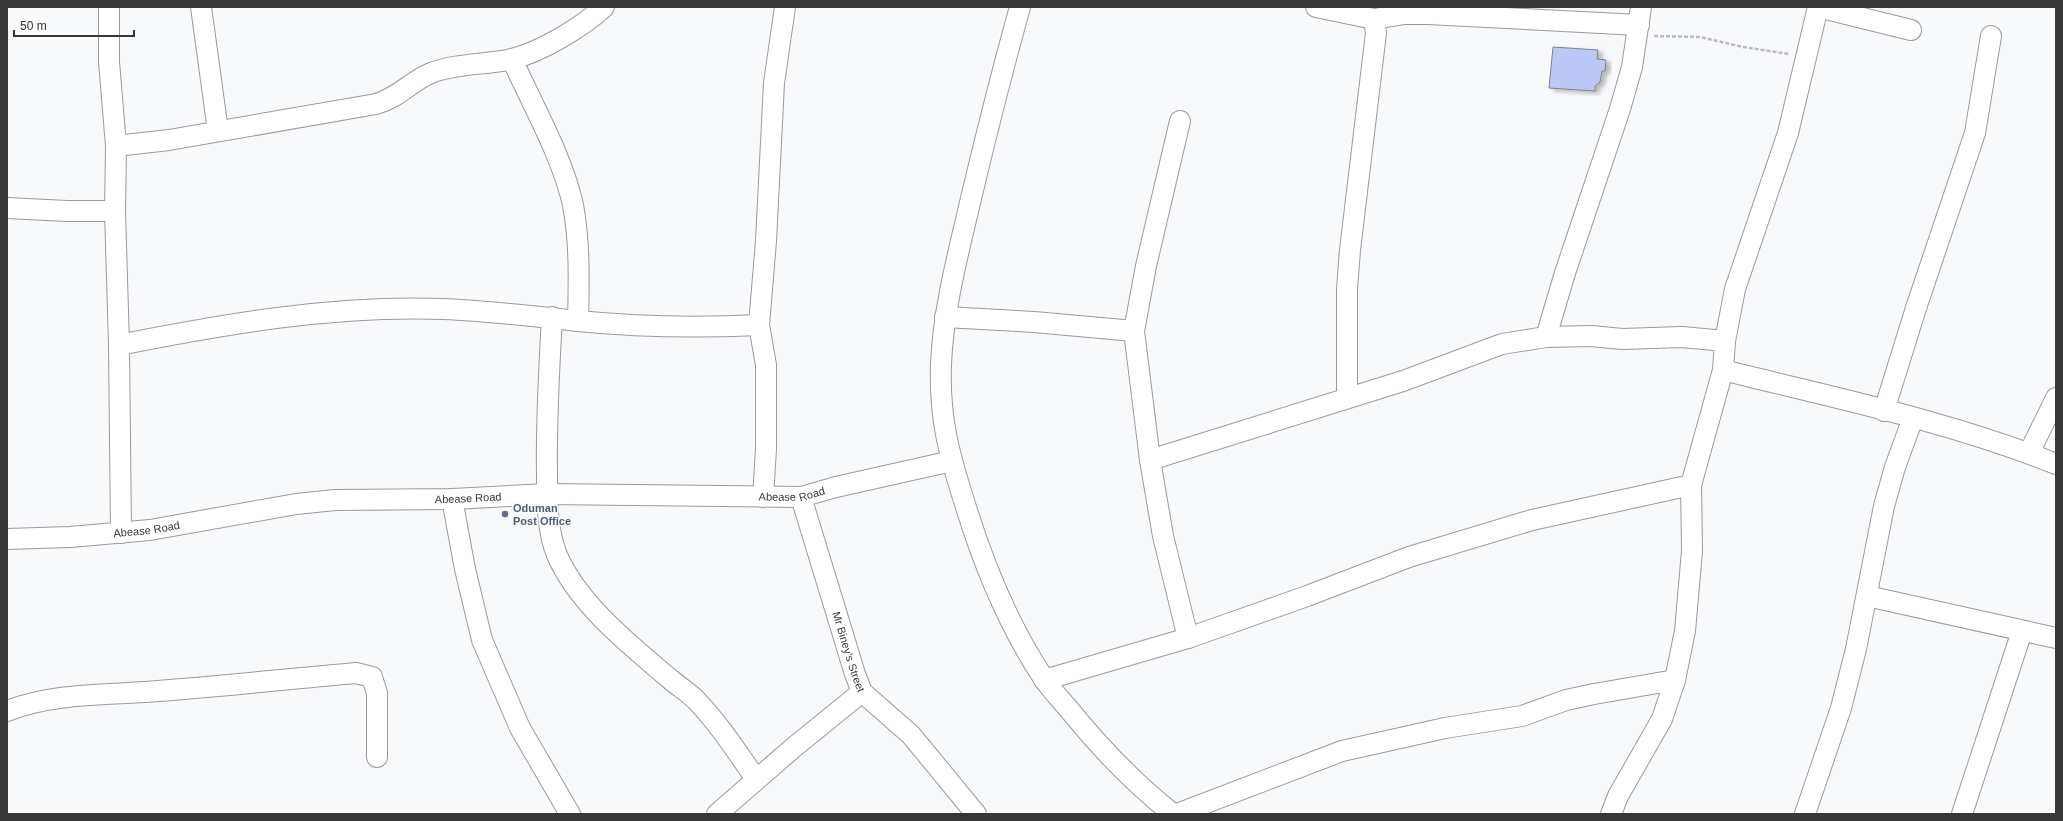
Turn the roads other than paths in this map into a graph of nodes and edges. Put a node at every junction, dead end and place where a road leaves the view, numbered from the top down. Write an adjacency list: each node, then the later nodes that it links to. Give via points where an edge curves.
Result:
1 (109, 7): 15 (street, via 109,62)
2 (201, 7): 14 (street)
3 (604, 7): 12 (street, via 592,18 536,52)
4 (785, 7): 21 (street, via 774,83)
5 (1020, 7): 19 (street, via 979,162)
6 (1316, 7): 8 (street)
7 (1818, 7): 10 (street); 24 (street, via 1788,133 1735,289)
8 (1374, 19): 9 (street, via 1404,14 1442,14); 27 (street, via 1376,33 1347,289)
9 (1639, 22): 23 (street, via 1632,67 1620,108)
10 (1911, 30)
11 (1991, 36): 29 (street, via 1975,133 1918,300)
12 (512, 59): 14 (street, via 431,73 400,94 376,104); 20 (street, via 549,140 573,205 579,278)
13 (1180, 121): 22 (street, via 1146,266)
14 (218, 131): 15 (street)
15 (116, 146): 17 (street)
16 (7, 208): 17 (street)
17 (115, 211): 25 (street)
18 (552, 317): 20 (street); 25 (street, via 443,310 320,313); 36 (street, via 546,438)
19 (946, 317): 22 (street); 33 (street, via 941,392 944,430)
20 (578, 321): 21 (street, via 707,328)
21 (759, 325): 37 (street, via 766,365)
22 (1134, 331): 32 (street)
23 (1546, 337): 24 (street, via 1682,337); 27 (street, via 1502,344 1403,381)
24 (1725, 341): 26 (street)
25 (119, 345): 40 (street)
26 (1723, 370): 29 (street); 35 (street)
27 (1347, 397): 32 (street)
28 (2056, 398): 31 (street)
29 (1884, 411): 30 (street)
30 (1913, 418): 31 (street); 42 (street, via 1884,506)
31 (2029, 453): 34 (street)
32 (1150, 460): 44 (street, via 1163,536)
33 (952, 461): 38 (street, Abease Road); 46 (street, via 988,573 1001,603)
34 (2056, 464)
35 (1691, 485): 44 (street, via 1532,520 1424,553); 47 (street, via 1692,551 1685,631)
36 (547, 494): 37 (street, Abease Road); 39 (street, Abease Road); 51 (street, via 551,538 556,554 573,583 622,637 695,699)
37 (763, 497): 38 (street, Abease Road)
38 (801, 497): 48 (street, Mr Biney’s Street)
39 (452, 498): 40 (street, Abease Road, via 343,500 296,504); 52 (street, via 482,640 520,728)
40 (121, 533): 41 (street, Abease Road)
41 (7, 539)
42 (1867, 596): 43 (street); 58 (street, via 1841,708)
43 (2022, 631): 45 (street); 59 (street)
44 (1188, 638): 46 (street)
45 (2056, 638)
46 (1044, 680): 55 (street, via 1102,750)
47 (1675, 680): 56 (street, via 1566,700 1522,716 1445,728 1342,751); 57 (street, via 1662,719 1618,796)
48 (862, 692): 51 (street); 54 (street, Mr Biney’s Street, via 911,735)
49 (7, 711): 50 (street, via 23,705 71,696 356,673 372,677 377,693)
50 (377, 757)
51 (756, 779): 53 (street)
52 (570, 814)
53 (717, 814)
54 (976, 814)
55 (1173, 814)
56 (1176, 814)
57 (1611, 814)
58 (1805, 814)
59 (1962, 814)

